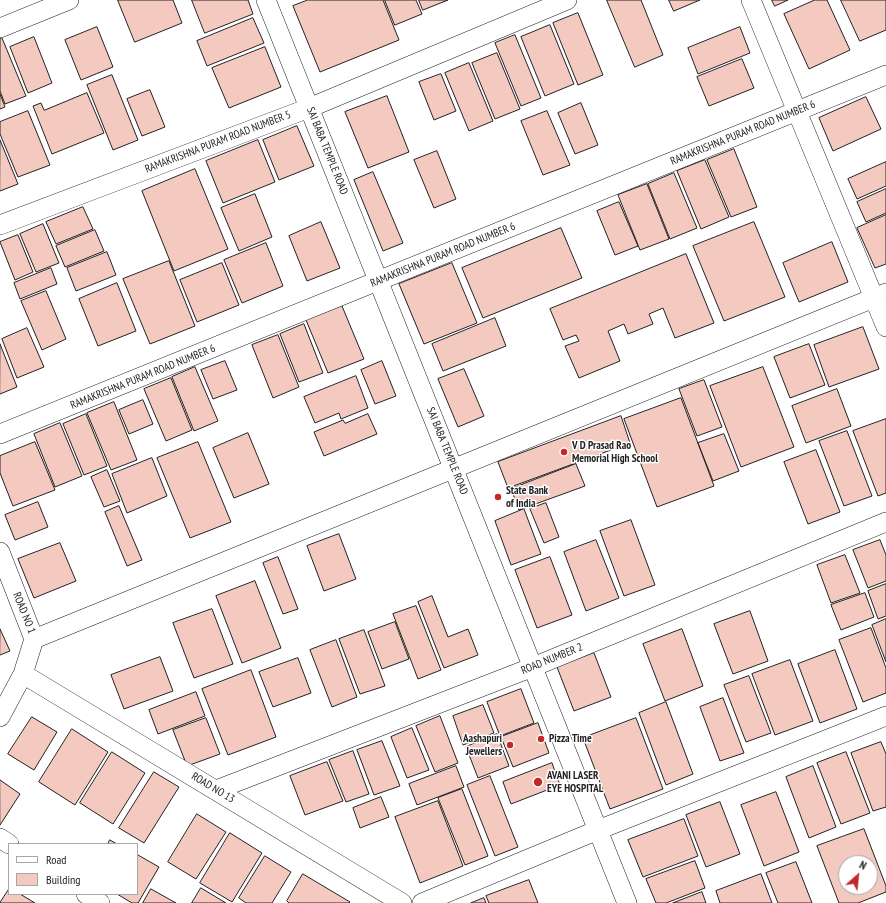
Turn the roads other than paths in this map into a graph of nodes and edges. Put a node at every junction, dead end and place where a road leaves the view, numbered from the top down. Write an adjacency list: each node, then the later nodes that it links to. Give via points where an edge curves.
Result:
1 (69, 0): 5 (street)
2 (266, 0): 7 (street, SAI BABA TEMPLE ROAD)
3 (567, 0): 7 (street, RAMAKRISHNA PURAM ROAD NUMBER 5)
4 (751, 0): 8 (street)
5 (0, 28)
6 (886, 75): 8 (street, RAMAKRISHNA PURAM ROAD NUMBER 6)
7 (309, 108): 9 (street, RAMAKRISHNA PURAM ROAD NUMBER 5); 10 (street, SAI BABA TEMPLE ROAD)
8 (797, 111): 10 (street, RAMAKRISHNA PURAM ROAD NUMBER 6); 11 (street)
9 (0, 225)
10 (379, 281): 13 (street, RAMAKRISHNA PURAM ROAD NUMBER 6); 14 (street, SAI BABA TEMPLE ROAD)
11 (880, 296): 12 (street); 14 (street)
12 (886, 327)
13 (0, 434)
14 (454, 469): 17 (street); 18 (street, SAI BABA TEMPLE ROAD)
15 (886, 522): 18 (street, ROAD NUMBER 2)
16 (0, 552): 17 (street, ROAD NO 1)
17 (34, 639): 19 (street, ROAD NO 1)
18 (533, 667): 22 (street, ROAD NUMBER 2); 23 (street, SAI BABA TEMPLE ROAD)
19 (23, 674): 21 (street, ROAD NO 1); 22 (street, ROAD NO 13)
20 (886, 716): 23 (street)
21 (0, 717)
22 (216, 790): 25 (street, ROAD NO 13)
23 (598, 830): 27 (street); 28 (street, SAI BABA TEMPLE ROAD)
24 (88, 895): 26 (street)
25 (394, 901)
26 (100, 903)
27 (422, 903)
28 (627, 903)

